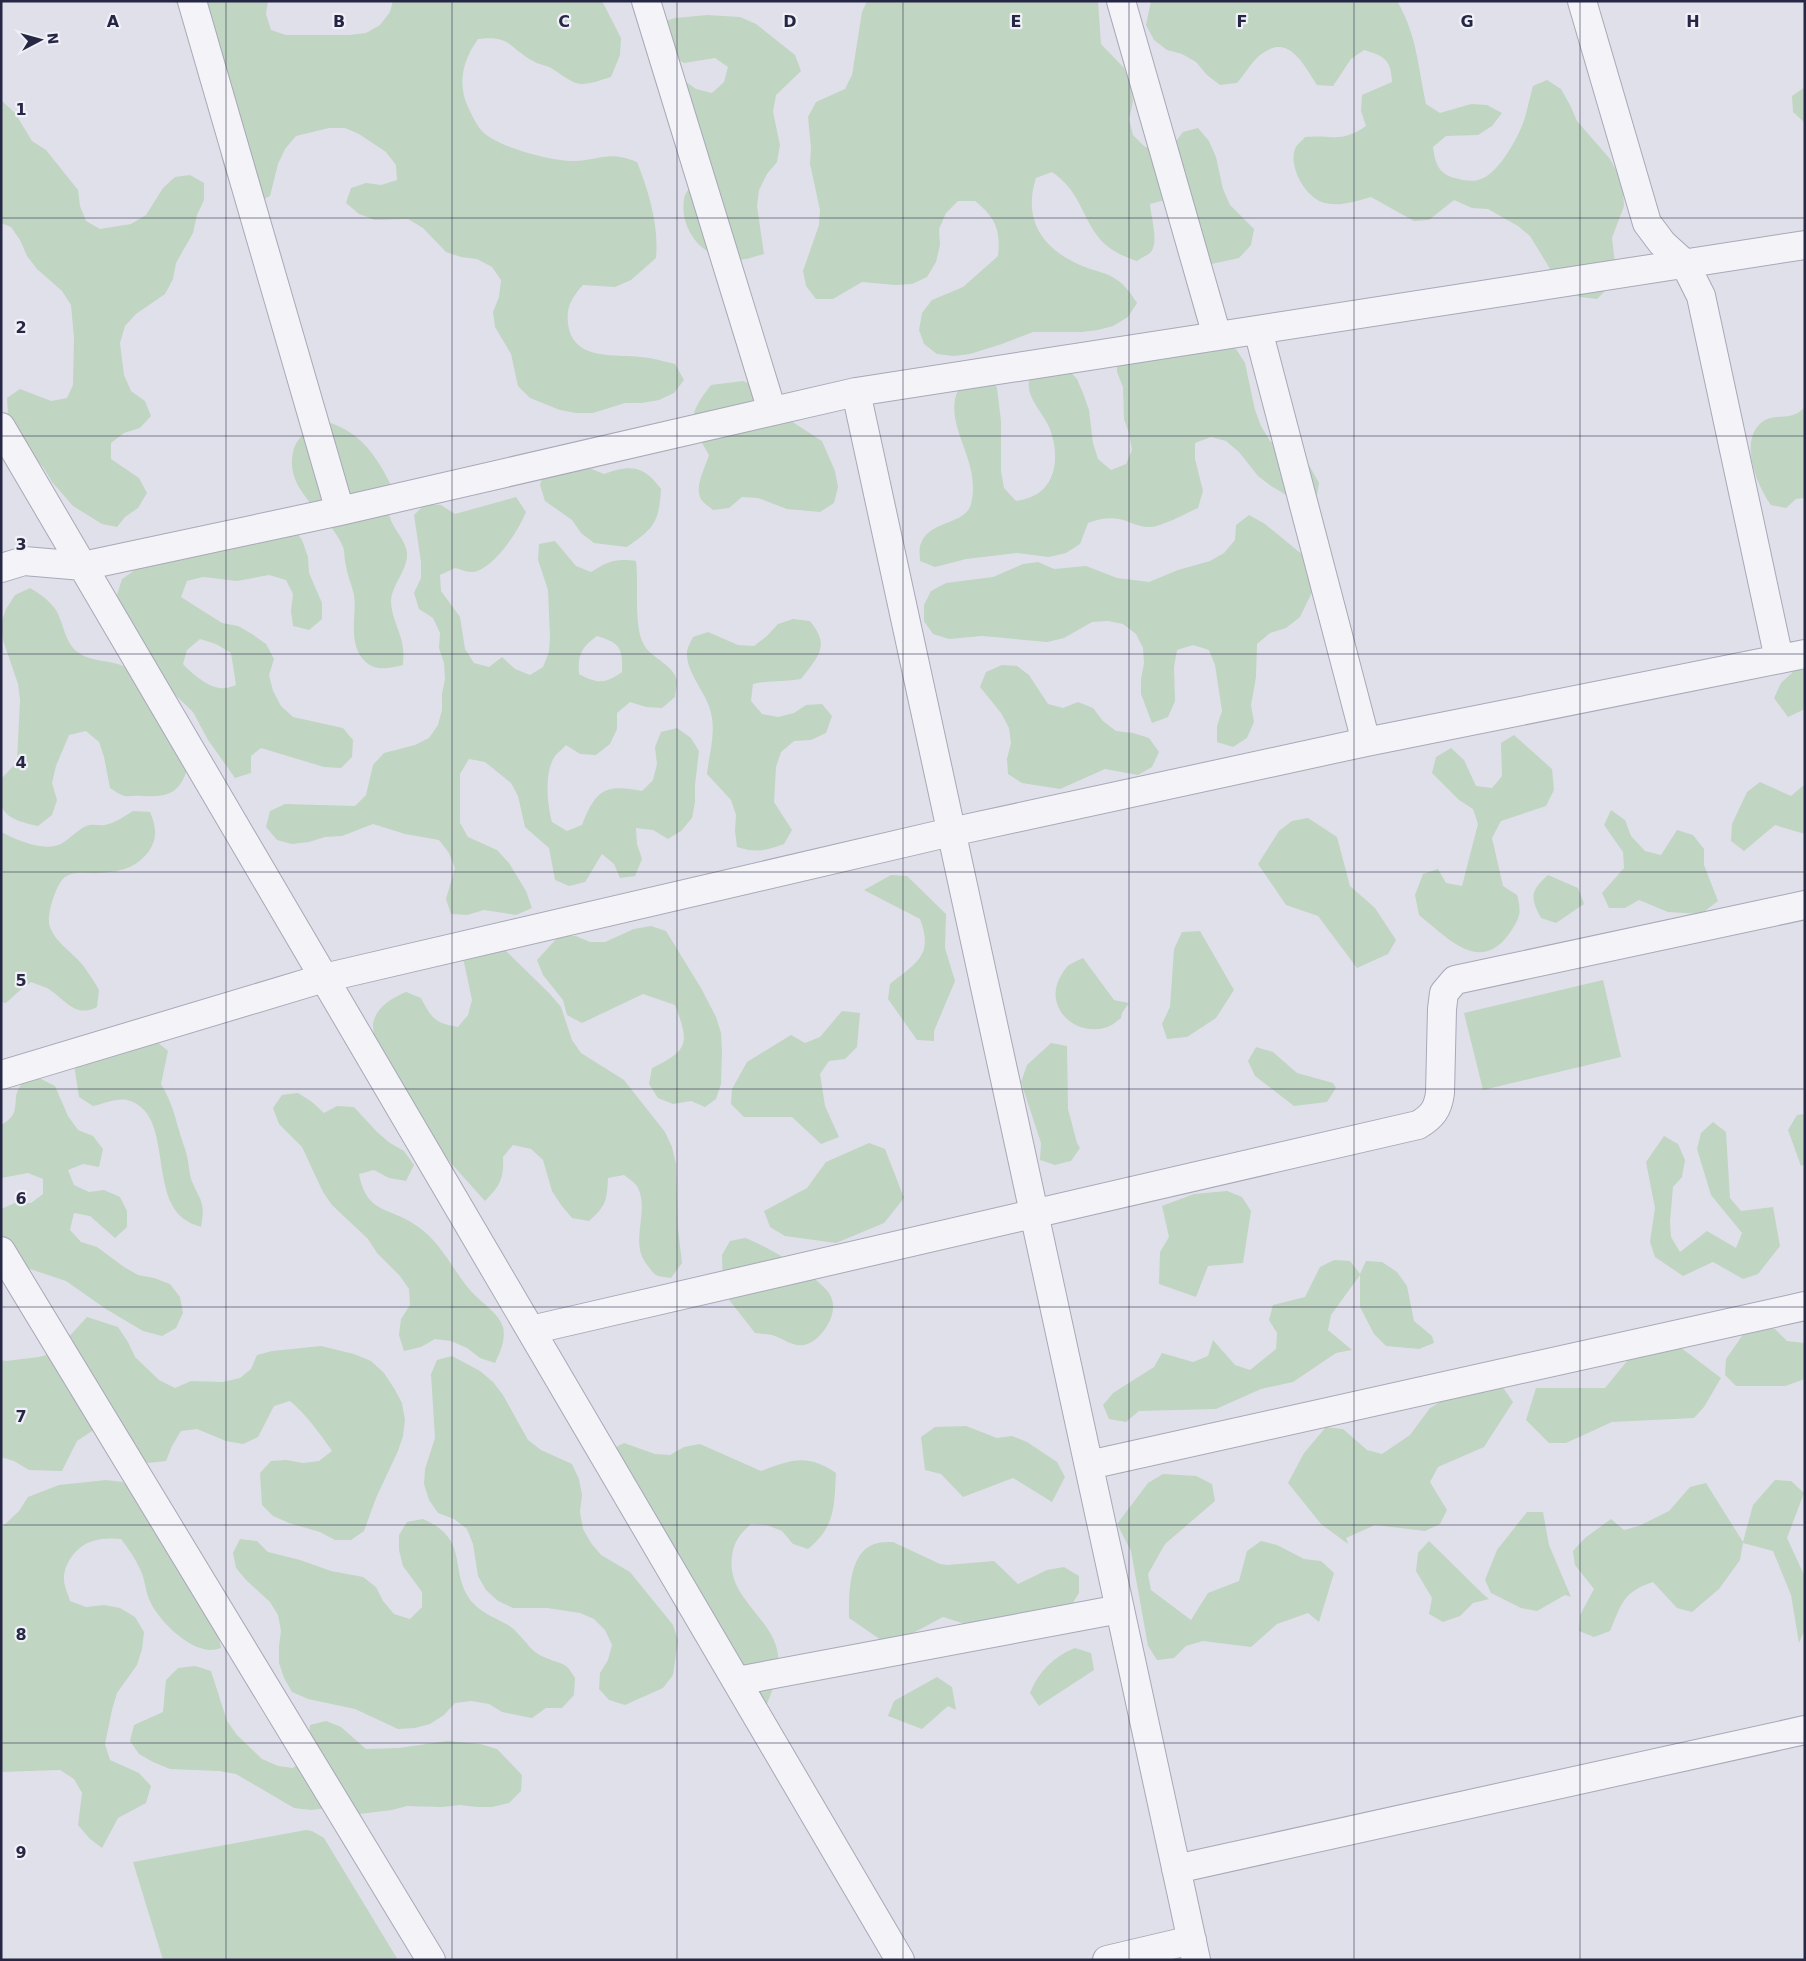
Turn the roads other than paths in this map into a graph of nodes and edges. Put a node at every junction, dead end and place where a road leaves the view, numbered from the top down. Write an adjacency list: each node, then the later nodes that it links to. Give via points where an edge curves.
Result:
1 (192, 1): 12 (street)
2 (646, 1): 10 (street)
3 (1121, 1): 8 (street)
4 (1582, 1): 6 (street, via 1647,223 1662,243)
5 (1805, 245): 6 (street)
6 (1685, 264): 7 (street); 15 (street, via 1701,296)
7 (1258, 330): 8 (street); 16 (street)
8 (1216, 336): 9 (street)
9 (856, 392): 10 (street); 17 (street)
10 (772, 411): 12 (street)
11 (1, 427): 13 (street)
12 (340, 511): 13 (street)
13 (83, 566): 14 (street, via 24,561); 19 (street)
14 (1, 568)
15 (1792, 657): 16 (street)
16 (1366, 742): 17 (street)
17 (951, 832): 19 (street); 21 (street)
18 (1805, 905): 21 (street, via 1454,980 1444,993 1438,1106 1429,1119 1418,1125)
19 (324, 978): 20 (street); 24 (street)
20 (1, 1075)
21 (1034, 1212): 24 (street); 25 (street)
22 (1, 1251): 31 (street)
23 (1805, 1306): 25 (street)
24 (531, 1330): 27 (street)
25 (1089, 1465): 26 (street)
26 (1120, 1609): 27 (street); 29 (street)
27 (736, 1681): 32 (street)
28 (1804, 1735): 29 (street)
29 (1176, 1869): 30 (street)
30 (1194, 1950): 33 (street)
31 (432, 1960)
32 (900, 1960)
33 (1108, 1960)

